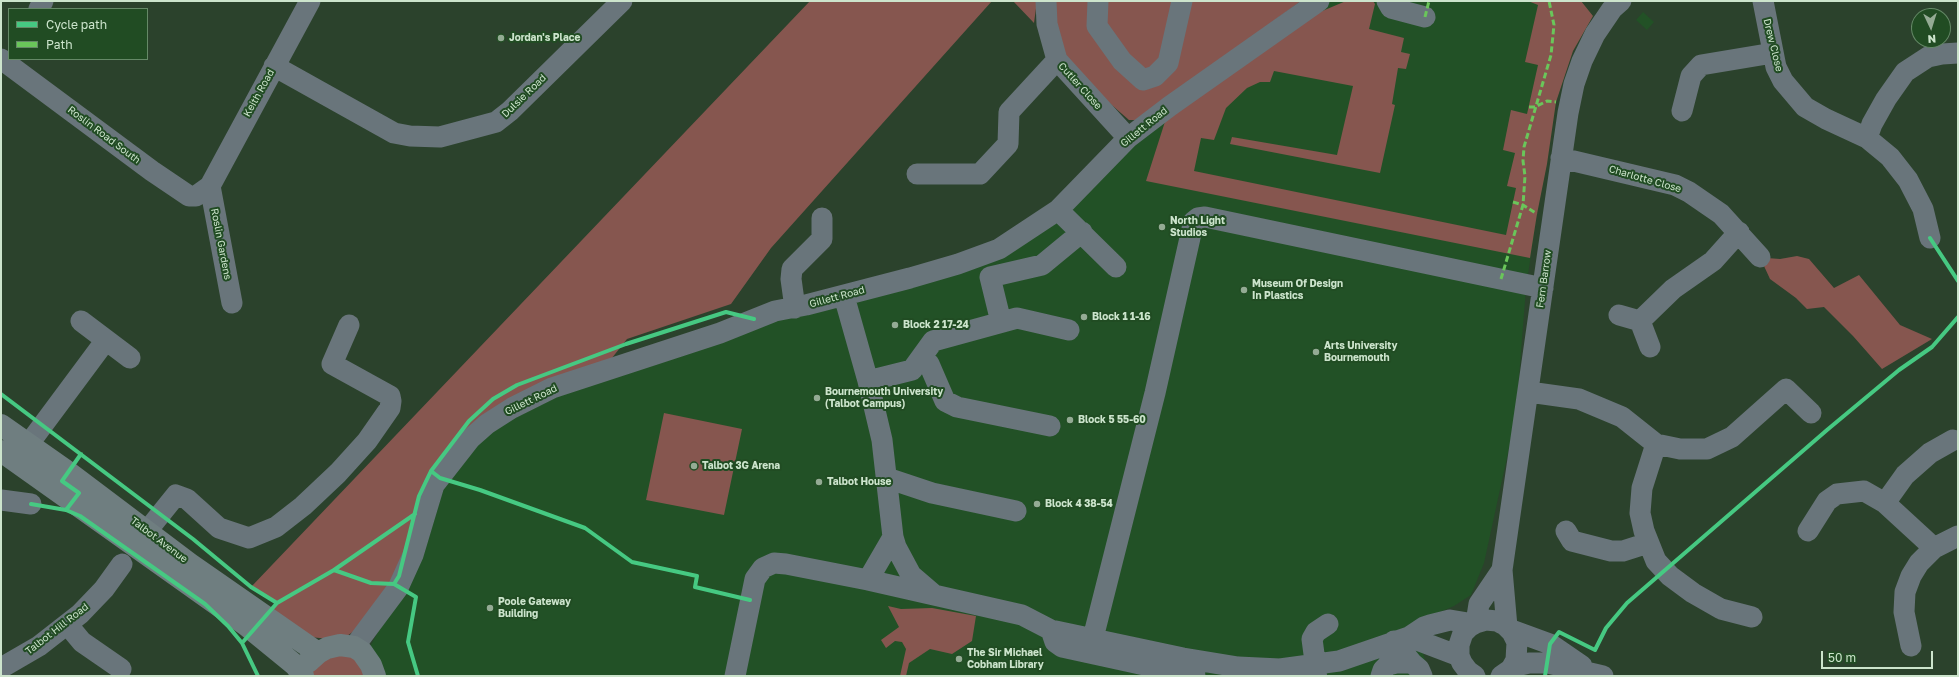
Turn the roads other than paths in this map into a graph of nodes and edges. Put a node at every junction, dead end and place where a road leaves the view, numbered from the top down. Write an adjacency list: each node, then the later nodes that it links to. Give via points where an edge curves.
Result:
1 (310, 1): 15 (street, Keith Road)
2 (622, 1): 15 (street, Dulsie Road, via 496,122 440,137 394,133)
3 (1046, 1): 14 (street, Cutler Close, via 1047,24)
4 (1098, 1): 5 (street, via 1097,26 1122,61 1143,80 1155,76 1168,63)
5 (1182, 1)
6 (1319, 1): 17 (street, Gillett Road)
7 (1387, 1): 10 (street, via 1391,8)
8 (1763, 1): 11 (street, Drew Close)
9 (1612, 4): 19 (street, Fern Barrow, via 1595,34 1574,84)
10 (1425, 17)
11 (1773, 53): 16 (street, via 1701,65 1691,76); 18 (street, Drew Close, via 1783,81 1805,107 1826,120)
12 (1958, 53): 18 (street, via 1928,57 1905,72 1886,99)
13 (6, 60): 21 (street, Roslin Road South, via 185,194 196,196)
14 (1058, 60): 17 (street, Cutler Close); 20 (street, via 1009,112 1008,144 980,174)
15 (274, 66): 21 (street, Keith Road)
16 (1682, 111)
17 (1128, 138): 22 (street, Gillett Road)
18 (1867, 138): 26 (street, Drew Close, via 1890,157 1908,180 1923,209)
19 (1561, 158): 25 (street, Charlotte Close, via 1675,185 1721,214); 29 (street, Fern Barrow)
20 (917, 174)
21 (210, 186): 31 (street, Roslin Gardens)
22 (1058, 210): 24 (street); 30 (street, Gillett Road, via 999,249 958,264)
23 (822, 218): 32 (street, via 822,239 792,269)
24 (1082, 232): 28 (street); 36 (street, via 1042,265 990,277)
25 (1739, 232): 27 (street, Charlotte Close); 35 (street, via 1713,261 1673,289)
26 (1930, 238)
27 (1760, 257)
28 (1116, 268)
29 (1543, 288): 44 (street, Fern Barrow); 74 (street, via 1205,217 1198,218 1193,222 1155,393)
30 (844, 296): 32 (street, Gillett Road); 43 (street)
31 (232, 303)
32 (795, 308): 79 (street, Gillett Road, via 775,311 552,388 512,408 488,424 470,440 434,485 413,555 398,588 377,614)
33 (1619, 314): 35 (street)
34 (81, 321): 39 (street)
35 (1640, 321): 40 (street)
36 (1001, 322): 38 (street, via 1017,318); 42 (street, via 933,341)
37 (349, 325): 57 (street, via 332,364 390,396 391,401 390,408 367,441 338,473 276,527 249,538 219,528 187,499 176,495)
38 (1069, 330)
39 (106, 340): 41 (street); 50 (street)
40 (1650, 347)
41 (130, 358)
42 (917, 363): 43 (street, via 912,370); 47 (street, via 929,364 945,400 957,407)
43 (868, 381): 52 (street, via 882,440)
44 (1529, 392): 49 (street, via 1579,399 1622,417); 65 (street, Fern Barrow)
45 (1811, 413): 49 (street, via 1786,389 1732,437 1707,449 1680,449)
46 (1, 425): 50 (main road, Talbot Avenue)
47 (1050, 426)
48 (1953, 440): 54 (street, via 1930,453 1905,475)
49 (1656, 444): 62 (street, via 1645,473 1640,501 1641,521)
50 (28, 445): 57 (main road, Talbot Avenue)
51 (1, 451): 87 (main road, Talbot Avenue, via 253,630 295,665)
52 (887, 478): 56 (street, via 932,493); 61 (street)
53 (1, 500): 55 (street)
54 (1885, 503): 59 (street, via 1864,491 1837,494 1827,501); 63 (street)
55 (31, 504)
56 (1016, 511)
57 (147, 531): 78 (main road, Talbot Avenue, via 190,564)
58 (1566, 531): 62 (street, via 1572,541 1611,551 1623,552)
59 (1808, 531)
60 (1958, 536): 63 (street)
61 (893, 537): 66 (street); 67 (street, via 901,559 911,575)
62 (1648, 543): 68 (street, via 1656,561 1679,584 1721,608)
63 (1934, 548): 76 (street, via 1919,563 1906,592 1904,612)
64 (122, 564): 70 (street, Talbot Hill Road, via 104,590)
65 (1502, 570): 69 (street, Fern Barrow, via 1480,604); 72 (street, Fern Barrow)
66 (868, 580): 67 (street); 89 (street, via 786,564 774,563 763,568 755,578)
67 (936, 596): 73 (street, via 1022,615)
68 (1752, 617)
69 (1475, 623): 72 (street, Fern Barrow, via 1492,620); 75 (street, via 1450,620 1424,627); 80 (street, via 1461,637)
70 (67, 624): 81 (street, Talbot Hill Road, via 39,646); 82 (street, via 82,642)
71 (1328, 624): 84 (street, via 1316,632 1312,639)
72 (1508, 628): 85 (street, Fern Barrow, via 1518,648 1517,658); 86 (street, Fern Barrow, via 1550,644)
73 (1051, 630): 74 (street); 90 (street, via 1056,642 1062,647)
74 (1093, 638): 84 (street, via 1238,667)
75 (1402, 639): 77 (street); 80 (street); 83 (street)
76 (1911, 646)
77 (1371, 650): 84 (street); 91 (street)
78 (318, 652): 79 (main road, via 340,645); 87 (main road, via 309,661)
79 (359, 652): 88 (main road, via 371,665)
80 (1460, 664): 92 (street)
81 (1, 668)
82 (120, 669)
83 (1417, 669): 91 (street, via 1396,663 1388,665)
84 (1317, 670)
85 (1506, 673): 86 (street, Fern Barrow, via 1529,663 1548,663)
86 (1596, 674)
87 (302, 676)
88 (375, 676)
89 (735, 676)
90 (1195, 676)
91 (1380, 676)
92 (1475, 676)

